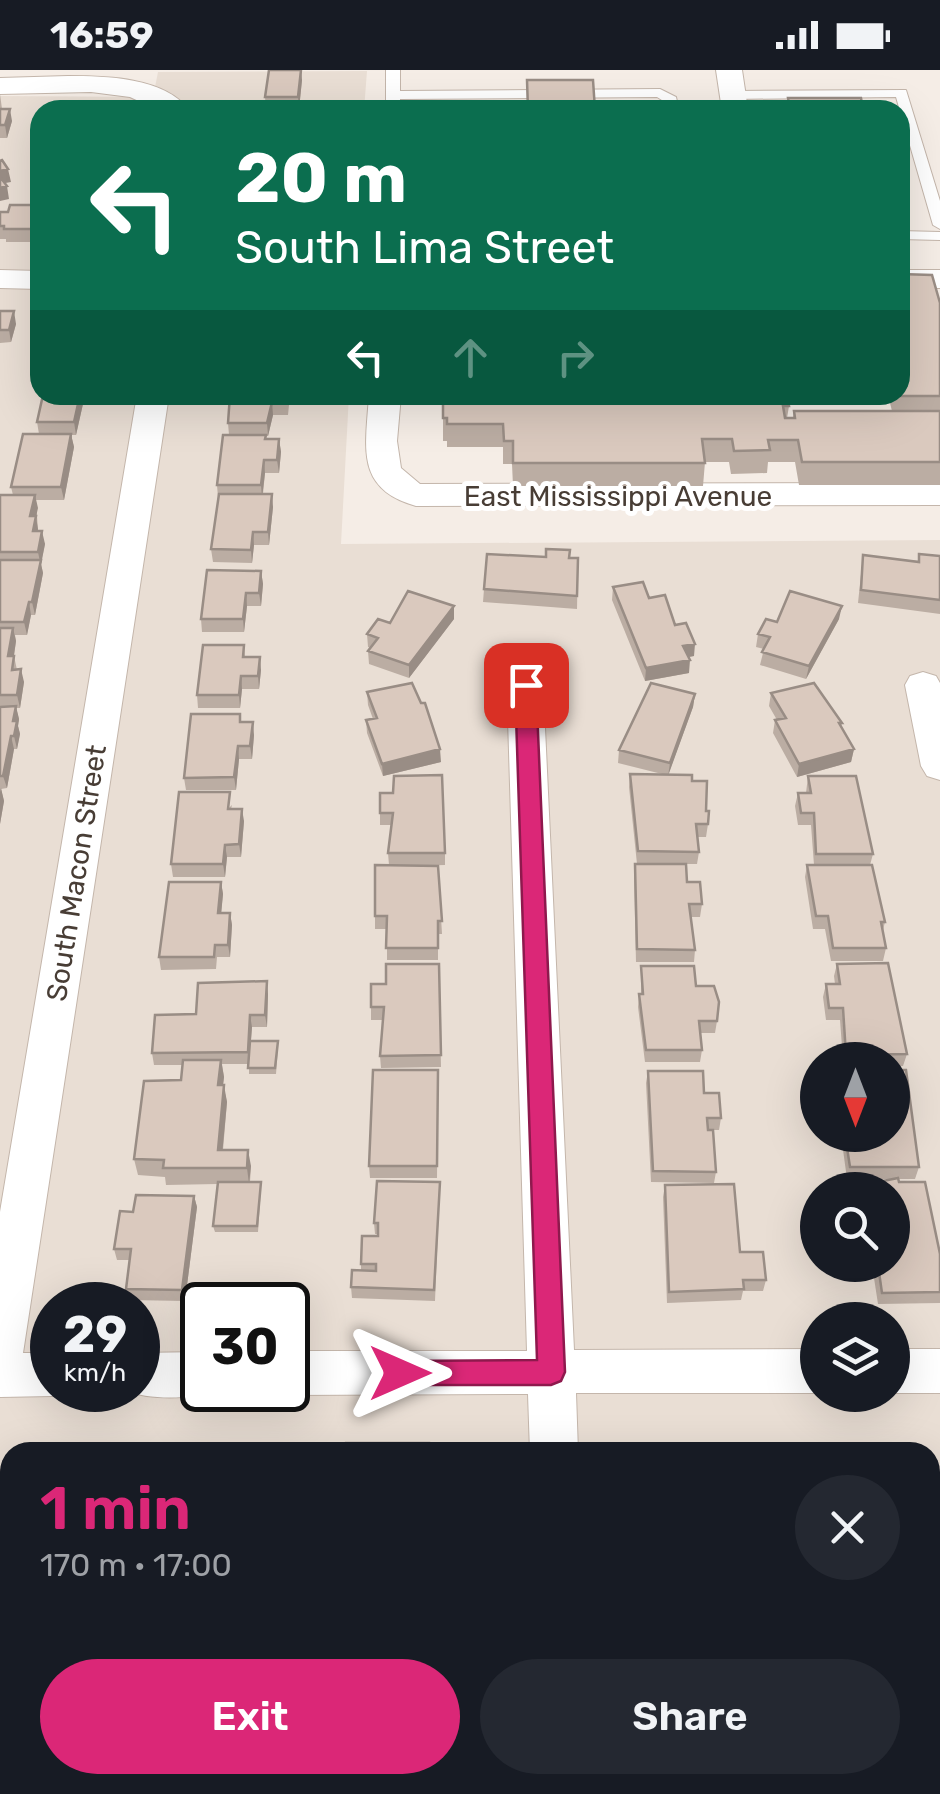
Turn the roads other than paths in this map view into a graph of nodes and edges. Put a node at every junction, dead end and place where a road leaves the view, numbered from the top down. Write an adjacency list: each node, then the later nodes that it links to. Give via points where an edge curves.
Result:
1 (393, 70): 5 (lane)
2 (0, 86): 4 (street, via 128,89)
3 (732, 92): 8 (lane, via 902,93)
4 (160, 100)
5 (393, 100)
6 (452, 100): 7 (lane, via 660,93)
7 (671, 100)
8 (904, 100)
9 (910, 121): 10 (lane)
10 (940, 224)
11 (910, 235): 12 (lane)
12 (940, 236)
13 (910, 278): 15 (street)
14 (0, 279): 16 (street)
15 (940, 279)
16 (30, 280)
17 (150, 405): 23 (street, South Macon Street)
18 (385, 405): 19 (street, East Mississippi Avenue, via 382,472 392,485 416,495)
19 (940, 494)
20 (526, 685): 26 (street)
21 (923, 685): 22 (street)
22 (940, 766)
23 (0, 1352)
24 (910, 1371): 25 (street)
25 (940, 1371)
26 (551, 1372): 27 (street); 30 (street); 31 (street)
27 (800, 1372)
28 (0, 1374): 29 (street)
29 (30, 1374)
30 (310, 1374)
31 (554, 1442)

